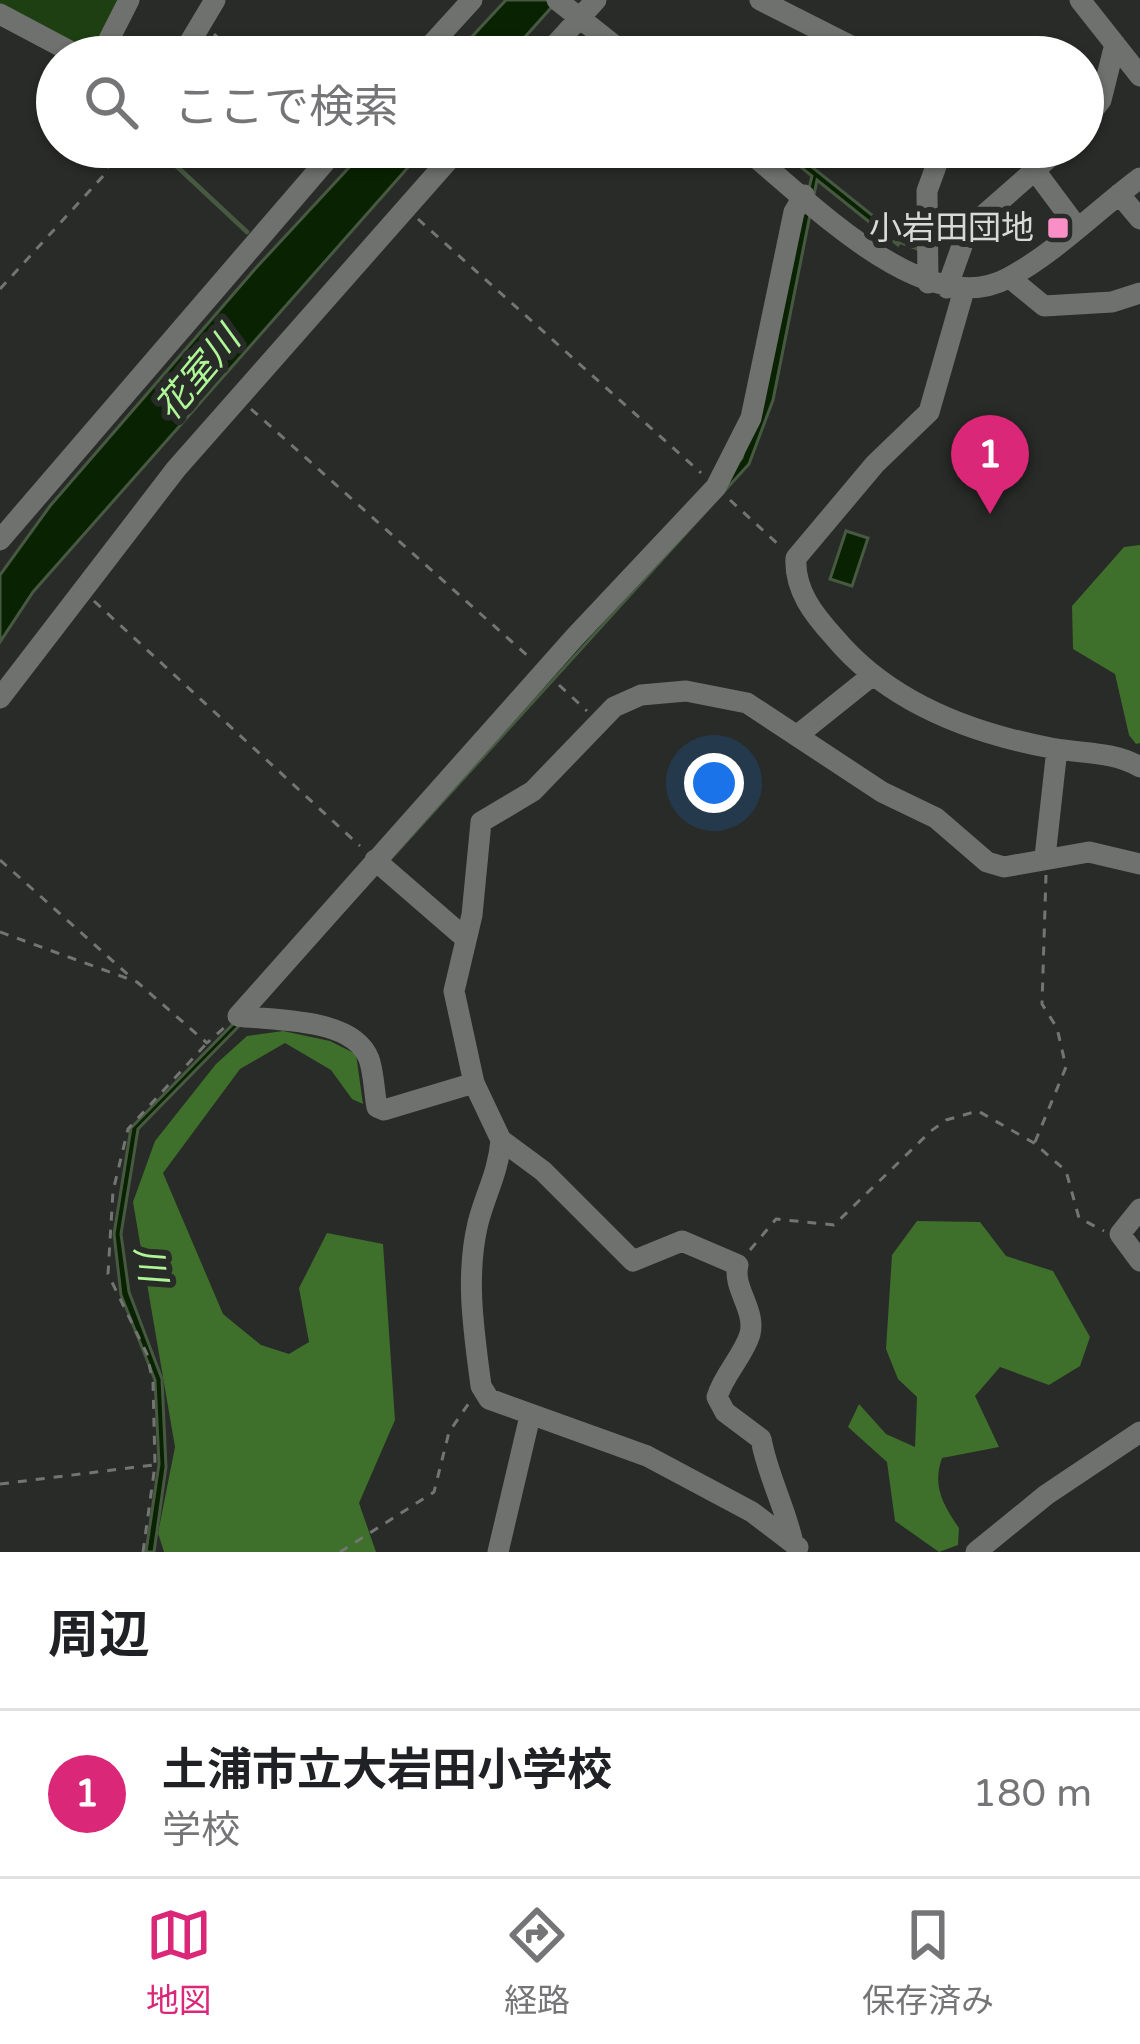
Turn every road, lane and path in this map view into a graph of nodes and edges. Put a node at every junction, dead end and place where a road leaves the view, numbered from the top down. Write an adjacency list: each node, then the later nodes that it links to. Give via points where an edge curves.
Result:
1 (129, 0): 11 (street)
2 (215, 0): 9 (street)
3 (472, 0): 14 (street)
4 (596, 0): 7 (street)
5 (760, 0): 16 (street)
6 (1080, 0): 17 (street)
7 (571, 11): 15 (street)
8 (0, 14): 10 (street)
9 (203, 25): 12 (street); 13 (path)
10 (41, 36)
11 (111, 36)
12 (195, 36)
13 (215, 36)
14 (439, 36)
15 (603, 36)
16 (831, 36)
17 (1115, 44): 18 (street); 19 (street)
18 (1140, 76)
19 (1104, 85)
20 (108, 168): 35 (path)
21 (320, 168): 39 (street)
22 (440, 168): 30 (street)
23 (770, 168): 29 (street)
24 (935, 168): 34 (street, via 927,191)
25 (1040, 168): 26 (street)
26 (1036, 172): 32 (street); 34 (street, via 968,229)
27 (1140, 178): 28 (street)
28 (1119, 194): 31 (street); 32 (street)
29 (804, 195): 34 (street, via 898,268); 38 (street, via 751,418)
30 (404, 206): 37 (street); 38 (path)
31 (1140, 218)
32 (1077, 227): 33 (street)
33 (1010, 278): 34 (street); 36 (street, via 1044,306)
34 (946, 287): 40 (street, via 929,412)
35 (0, 289)
36 (1140, 293)
37 (241, 400): 41 (street); 42 (path)
38 (716, 487): 40 (path); 42 (street)
39 (0, 540)
40 (796, 558): 43 (street, via 802,593)
41 (80, 587): 44 (street); 51 (path)
42 (544, 671): 45 (path); 51 (street)
43 (869, 678): 46 (street); 47 (street, via 986,732)
44 (0, 698)
45 (597, 721): 46 (street, via 641,695 686,691 747,703); 54 (street, via 532,791 481,822)
46 (799, 734): 49 (street, via 882,792 936,818 987,862 1004,867)
47 (1057, 749): 48 (street, via 1120,756); 49 (street)
48 (1140, 767)
49 (1045, 856): 52 (street, via 1089,852); 60 (path, via 1042,1004 1058,1028 1066,1067)
50 (0, 860): 55 (path)
51 (375, 860): 54 (street); 56 (street)
52 (1140, 864)
53 (0, 932): 55 (path)
54 (465, 938): 58 (street, via 454,992)
55 (136, 982): 57 (path)
56 (238, 1016): 57 (path); 58 (street, via 353,1038 368,1058 383,1110)
57 (207, 1043): 68 (path, via 128,1129 113,1190 108,1274 147,1354)
58 (474, 1082): 59 (street)
59 (501, 1140): 64 (street, via 633,1261 682,1241); 65 (street, via 498,1178 478,1222 470,1291)
60 (1034, 1143): 62 (path, via 1066,1171 1079,1218); 64 (path, via 977,1111 946,1120 834,1225 776,1219)
61 (1140, 1209): 62 (street)
62 (1122, 1239): 63 (street)
63 (1140, 1261)
64 (738, 1265): 70 (street, via 749,1334 717,1397 761,1439 770,1485)
65 (481, 1386): 66 (street, via 489,1399); 72 (path, via 449,1432 434,1492)
66 (530, 1416): 70 (street, via 647,1456 752,1511); 73 (street)
67 (1140, 1432): 74 (street)
68 (155, 1465): 69 (path); 71 (path)
69 (0, 1484)
70 (799, 1548)
71 (143, 1552)
72 (340, 1552)
73 (498, 1552)
74 (976, 1552)

